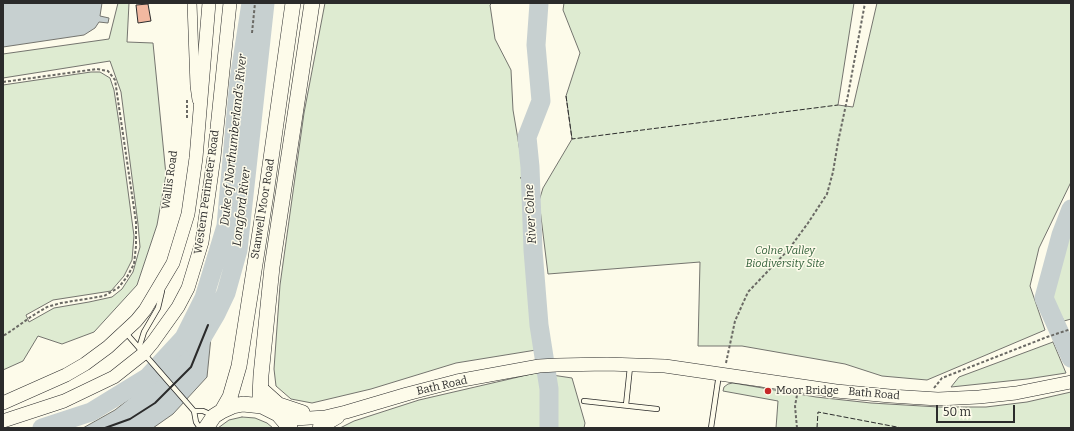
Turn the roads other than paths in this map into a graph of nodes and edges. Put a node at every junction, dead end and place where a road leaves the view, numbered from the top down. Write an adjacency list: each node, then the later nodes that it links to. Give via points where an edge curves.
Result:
1 (192, 3): 6 (street, via 195,86)
2 (209, 3): 6 (street, Western Perimeter Road)
3 (230, 3): 9 (street, Western Perimeter Road, via 202,242 188,288 167,324)
4 (293, 3): 21 (main road, Stanwell Moor Road, via 239,366 230,397)
5 (312, 3): 13 (main road, Stanwell Moor Road, via 272,267)
6 (200, 121): 7 (street, Western Perimeter Road, via 188,214 177,252)
7 (164, 278): 8 (street, Western Perimeter Road, via 145,310); 9 (lane, Western Perimeter Road, via 158,308 144,332)
8 (125, 332): 9 (lane); 15 (street, Western Perimeter Road, via 91,360 66,376)
9 (144, 354): 19 (lane); 22 (street, Western Perimeter Road, via 98,386 64,401)
10 (630, 365): 11 (street, Bath Road, via 665,366); 16 (lane); 23 (street, Bath Road, via 539,366 457,381 346,412)
11 (721, 374): 12 (street, Bath Road, via 836,391 926,398 1016,393); 26 (lane)
12 (1071, 382)
13 (260, 387): 17 (main road, Stanwell Moor Road); 23 (street, via 279,404)
14 (584, 401): 16 (lane)
15 (3, 404)
16 (626, 405): 18 (lane)
17 (262, 406): 20 (main road); 21 (main road, via 233,406)
18 (657, 409)
19 (193, 410): 21 (lane, via 203,411); 24 (lane)
20 (278, 414): 23 (street, Bath Road); 25 (main road)
21 (214, 418)
22 (3, 421)
23 (322, 422)
24 (200, 428)
25 (290, 428)
26 (711, 428)

